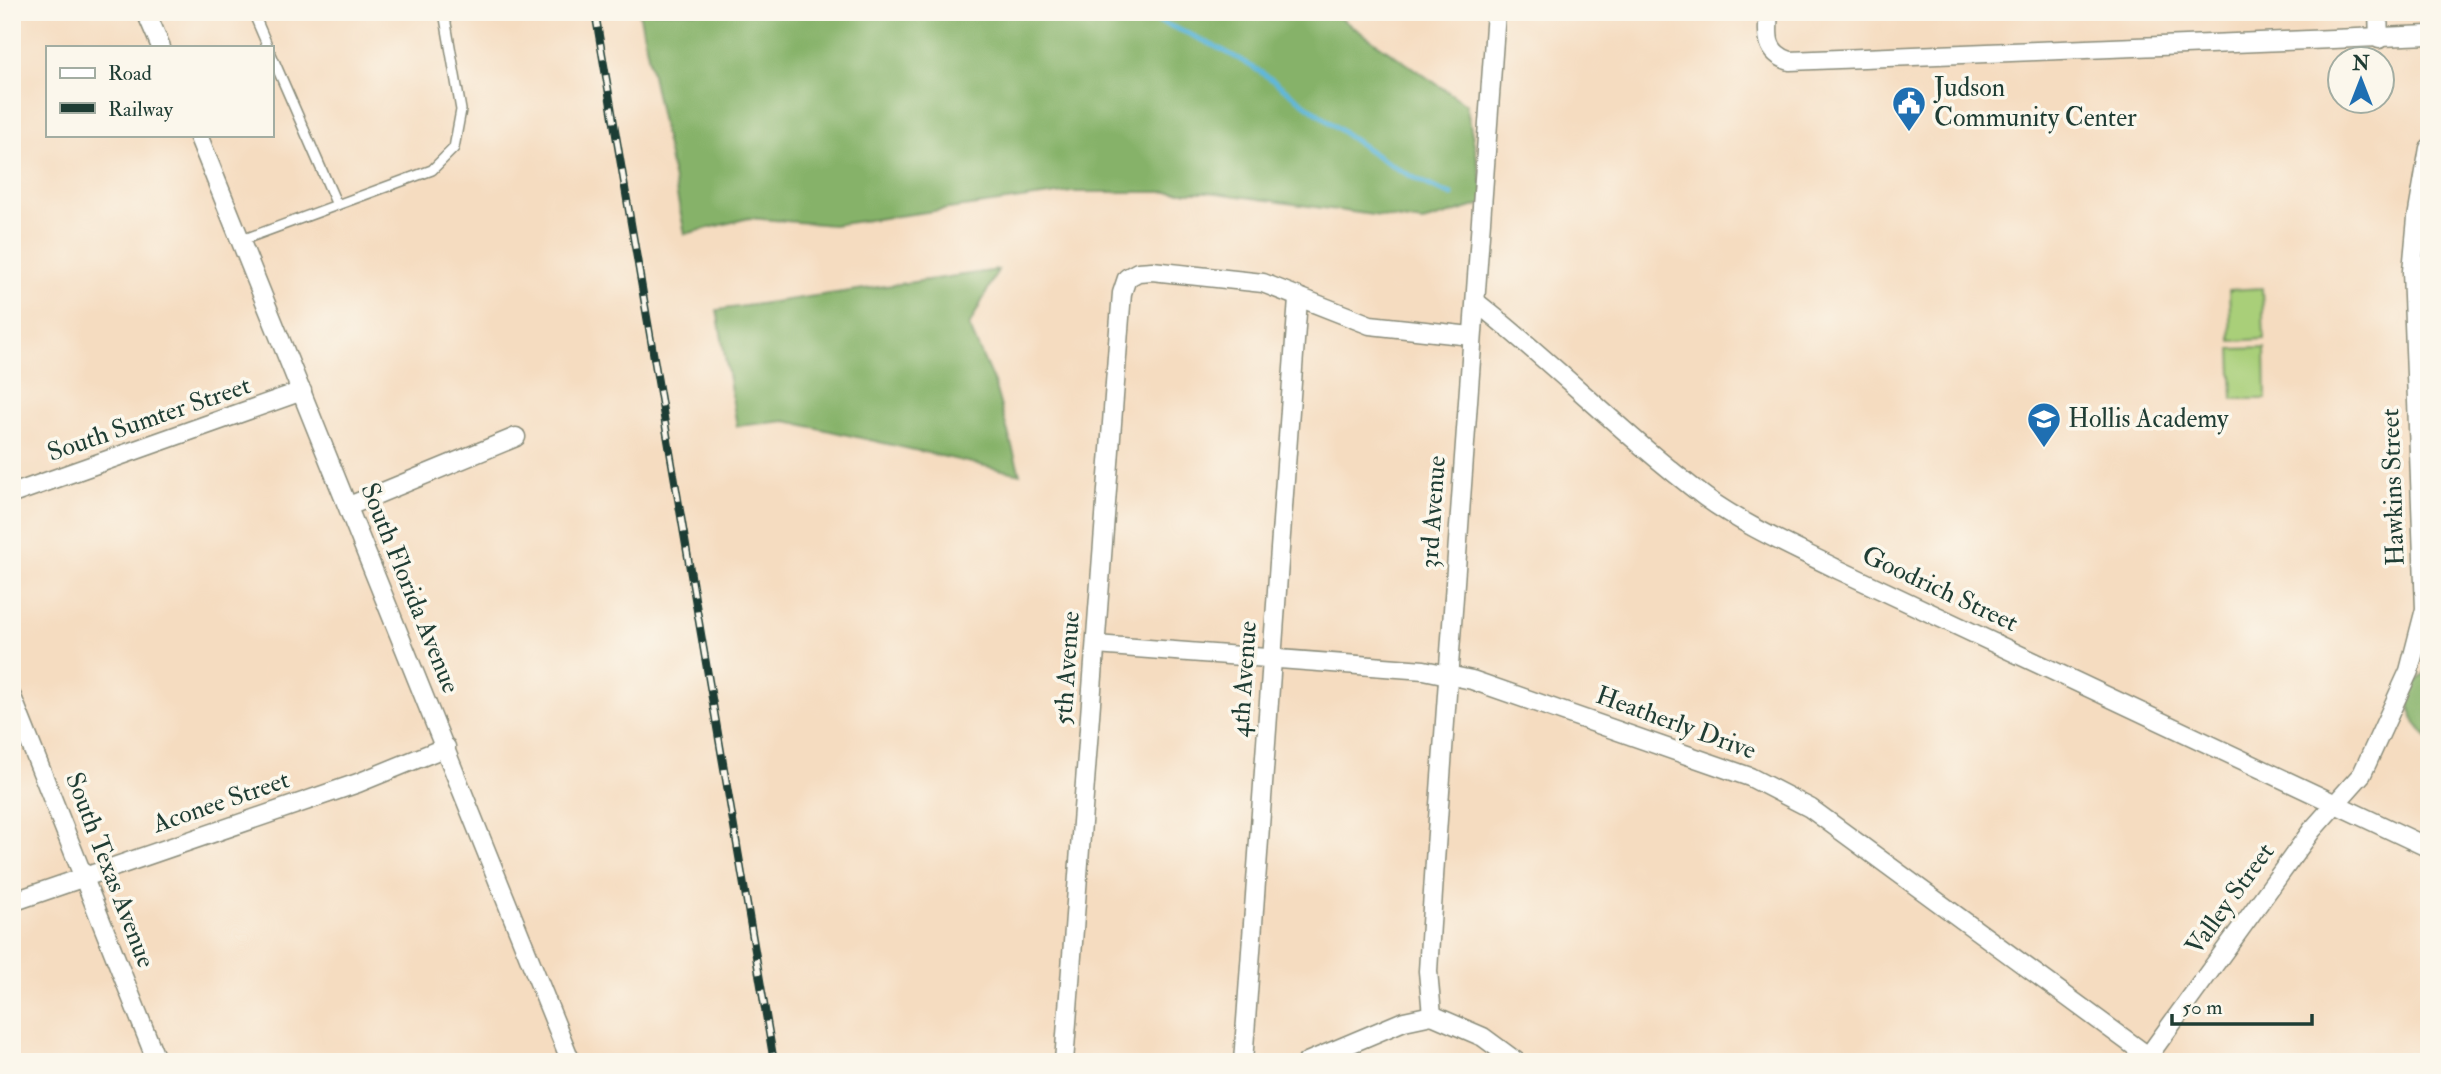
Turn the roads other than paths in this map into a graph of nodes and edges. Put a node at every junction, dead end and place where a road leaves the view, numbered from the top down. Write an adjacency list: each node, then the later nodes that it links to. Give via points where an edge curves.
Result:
1 (146, 12): 9 (street)
2 (253, 12): 10 (lane)
3 (444, 12): 14 (lane, via 461,110 454,148 432,170)
4 (1496, 12): 18 (street, 3rd Avenue)
5 (1769, 12): 8 (street, via 1769,45 1774,54 1802,62)
6 (2378, 12): 8 (street)
7 (2429, 35): 8 (street)
8 (2379, 38)
9 (161, 46)
10 (268, 46)
11 (273, 59): 14 (lane)
12 (198, 136): 16 (street, South Florida Avenue)
13 (2429, 148): 15 (street, Hawkins Street)
14 (337, 205): 16 (lane)
15 (2423, 218): 21 (street, Hawkins Street, via 2412,271)
16 (242, 240): 20 (street, South Florida Avenue)
17 (1298, 299): 19 (street, via 1370,325); 26 (street, 5th Avenue, via 1263,283 1152,271 1127,278 1120,317); 27 (street, 4th Avenue)
18 (1476, 302): 19 (street, 3rd Avenue); 31 (street, Goodrich Street, via 1671,470 1753,526)
19 (1471, 336): 28 (street, 3rd Avenue)
20 (302, 391): 23 (street, South Sumter Street); 24 (street, South Florida Avenue)
21 (2422, 399): 25 (street, Hawkins Street)
22 (516, 437): 24 (street)
23 (12, 495)
24 (349, 506): 30 (street, South Florida Avenue)
25 (2426, 577): 31 (street, Hawkins Street, via 2423,622 2409,671 2362,774)
26 (1096, 645): 27 (street, Heatherly Drive); 39 (street, 5th Avenue)
27 (1272, 658): 28 (street, Heatherly Drive); 40 (street, 4th Avenue)
28 (1449, 676): 35 (street, 3rd Avenue, via 1428,971); 36 (street, Heatherly Drive, via 1496,687 1787,794)
29 (12, 697): 33 (street, South Texas Avenue)
30 (446, 747): 33 (street, Aconee Street, via 358,783); 38 (street, South Florida Avenue)
31 (2336, 804): 32 (street, Goodrich Street); 36 (street, Valley Street, via 2312,830)
32 (2429, 848)
33 (84, 877): 34 (street, Aconee Street); 37 (street, South Texas Avenue)
34 (12, 902)
35 (1432, 1015): 41 (street, via 1404,1021); 42 (street, via 1483,1037)
36 (2150, 1060)
37 (157, 1062)
38 (572, 1062)
39 (1064, 1062)
40 (1242, 1062)
41 (1307, 1062)
42 (1517, 1062)

